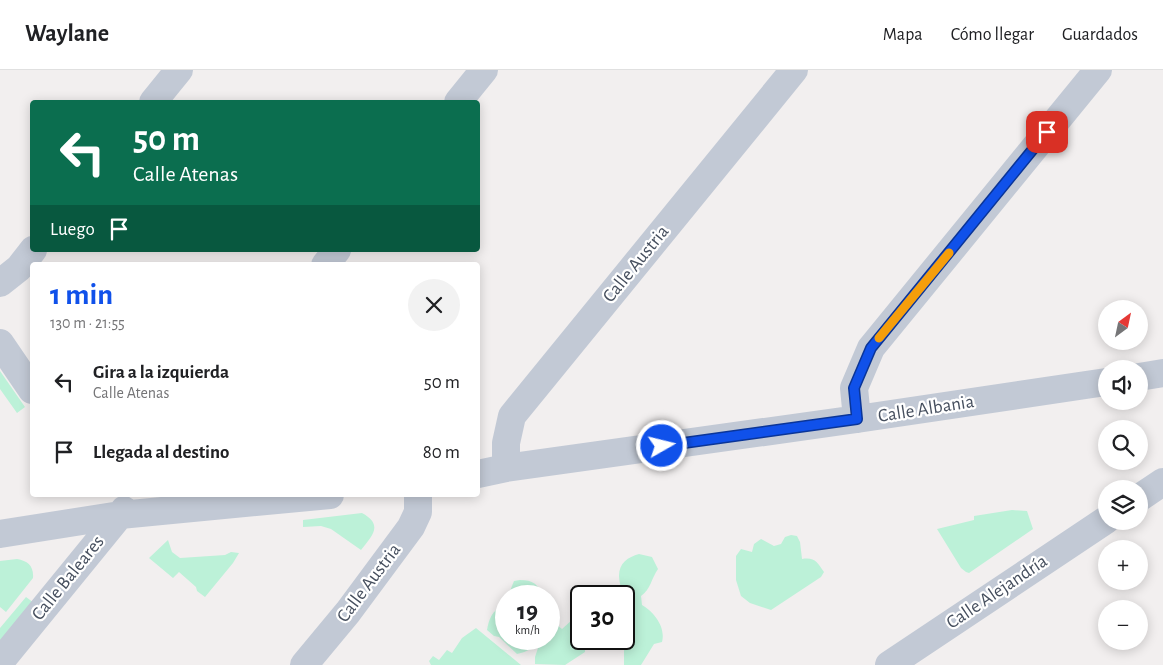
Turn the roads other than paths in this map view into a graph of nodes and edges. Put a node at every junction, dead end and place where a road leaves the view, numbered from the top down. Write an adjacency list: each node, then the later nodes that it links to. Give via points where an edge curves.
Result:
1 (179, 70): 5 (street)
2 (484, 70): 6 (street)
3 (794, 70): 17 (street, Calle Austria, via 512,416 506,443)
4 (1098, 70): 16 (street, via 871,348 854,388)
5 (155, 100)
6 (460, 100)
7 (31, 252): 10 (street, via 19,268)
8 (335, 252): 9 (street)
9 (327, 262)
10 (0, 283)
11 (0, 343): 15 (street)
12 (1163, 373): 13 (street)
13 (1148, 376)
14 (1098, 383): 16 (street, Calle Albania)
15 (30, 387)
16 (857, 419): 17 (street, Calle Albania)
17 (506, 468): 18 (street, Calle Albania)
18 (480, 474)
19 (1163, 482): 20 (street)
20 (1148, 492)
21 (270, 497): 23 (street)
22 (418, 497): 27 (street, Calle Austria, via 418,512 411,527)
23 (120, 502): 25 (street); 26 (street, Calle Baleares)
24 (1098, 525): 28 (street, Calle Alejandría)
25 (0, 534)
26 (0, 662)
27 (304, 665)
28 (889, 665)

